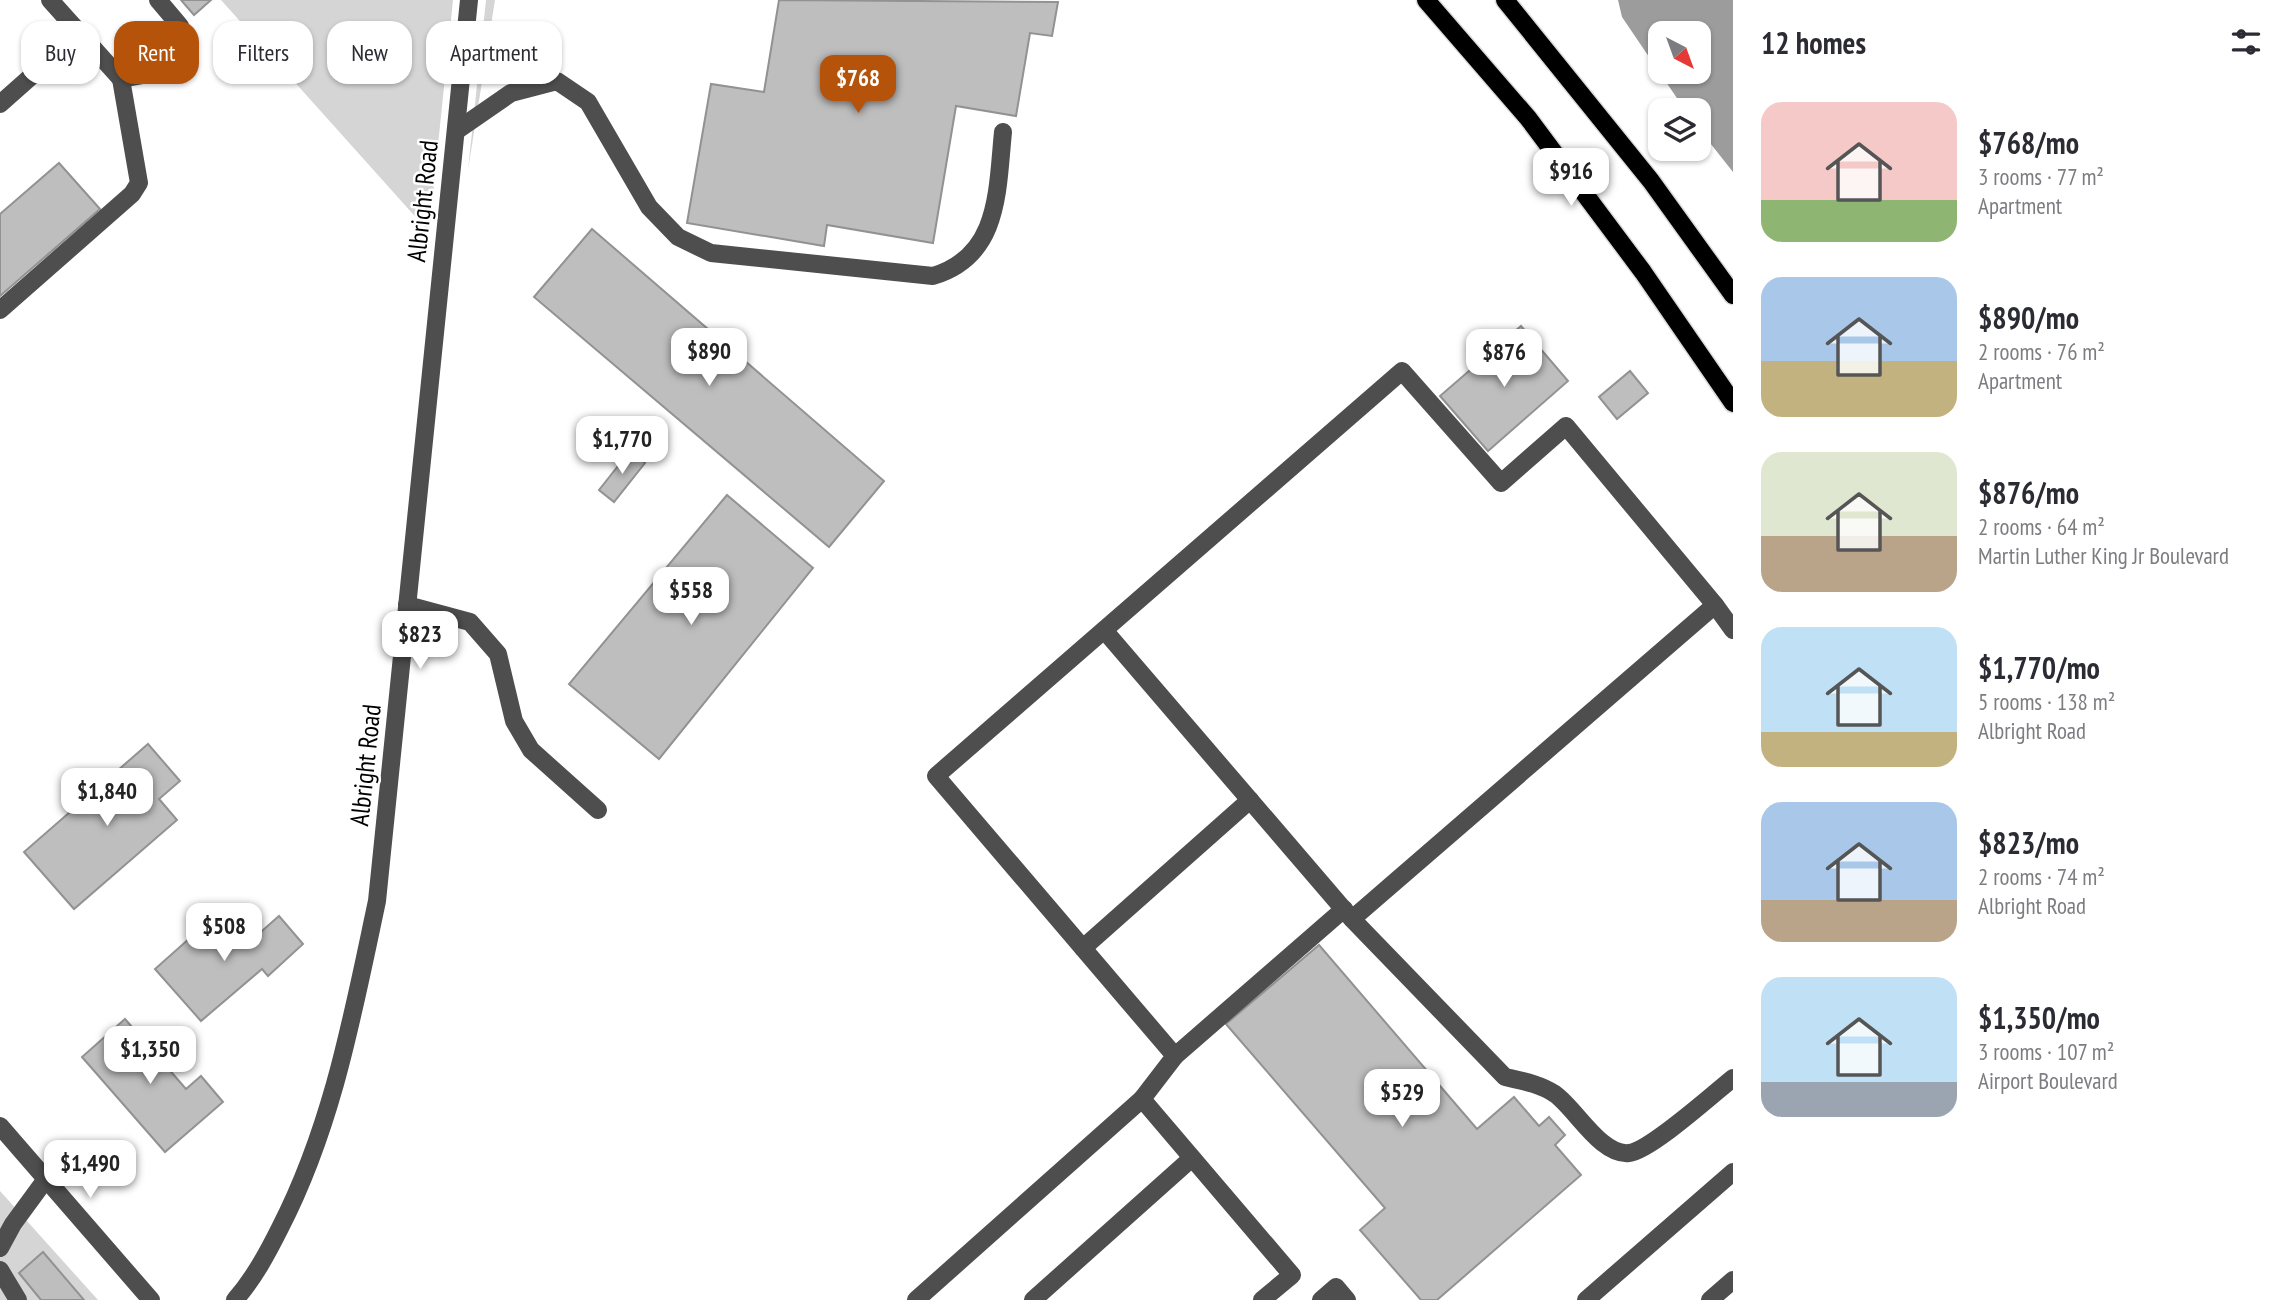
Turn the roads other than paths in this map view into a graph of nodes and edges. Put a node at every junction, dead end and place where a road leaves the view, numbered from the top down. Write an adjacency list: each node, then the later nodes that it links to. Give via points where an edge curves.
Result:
1 (50, 0): 6 (street)
2 (158, 0): 7 (street)
3 (469, 0): 13 (street, Albright Road)
4 (1426, 0): 17 (main road, via 1528,118)
5 (1505, 0): 15 (main road, via 1651,181)
6 (68, 21)
7 (176, 21)
8 (100, 56): 9 (street)
9 (114, 72)
10 (23, 84): 12 (street)
11 (122, 84): 16 (street, via 139,183)
12 (0, 104)
13 (456, 131): 14 (street, via 511,93 557,81 588,102 649,207 678,237 711,253 933,276 955,269 981,244 994,213); 18 (street, Albright Road)
14 (1003, 132)
15 (1733, 295)
16 (0, 310)
17 (1733, 403)
18 (407, 605): 23 (street, via 470,622 498,654 514,721 531,750); 38 (street, Albright Road, via 377,901 348,1039 321,1136 292,1206 254,1278)
19 (1715, 605): 20 (street, via 1566,426 1501,483 1402,371); 21 (street); 24 (street)
20 (1104, 630): 22 (street); 25 (street, via 936,776)
21 (1733, 630)
22 (1250, 800): 24 (street); 25 (street)
23 (598, 810)
24 (1348, 914): 26 (street); 27 (street, via 1505,1077 1538,1084 1557,1096 1609,1149 1628,1154 1647,1146)
25 (1083, 948): 26 (street)
26 (1175, 1056): 28 (street)
27 (1733, 1078)
28 (1142, 1099): 30 (street); 39 (street)
29 (0, 1126): 32 (street)
30 (1192, 1158): 40 (street); 41 (street, via 1292,1275)
31 (1733, 1172): 44 (street)
32 (46, 1179): 33 (street); 37 (street)
33 (0, 1248)
34 (0, 1270): 36 (street)
35 (1733, 1280): 45 (street)
36 (18, 1300)
37 (151, 1300)
38 (235, 1300)
39 (916, 1300)
40 (1033, 1300)
41 (1262, 1300)
42 (1321, 1300): 43 (street, via 1336,1287)
43 (1347, 1300)
44 (1586, 1300)
45 (1710, 1300)

